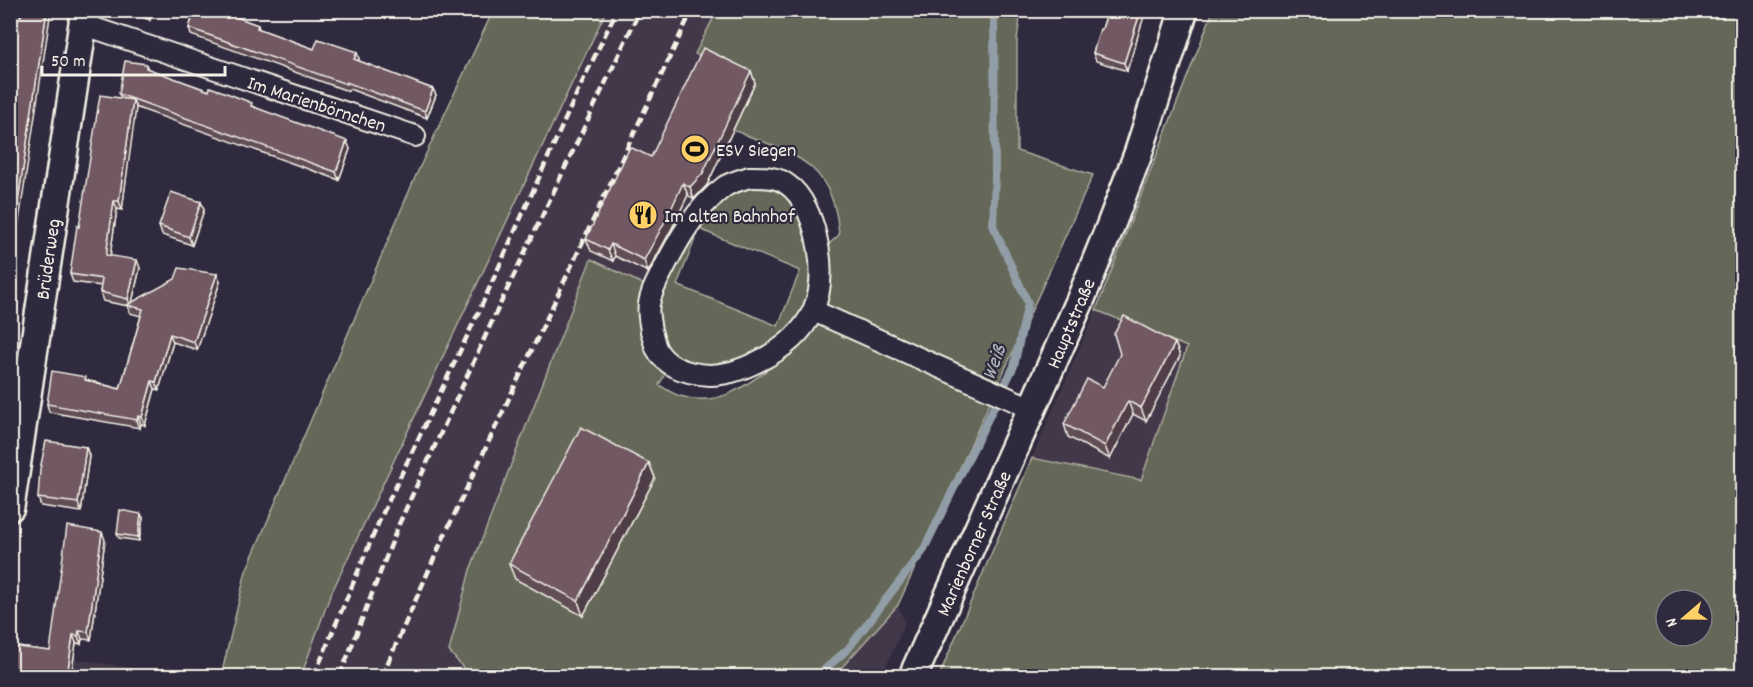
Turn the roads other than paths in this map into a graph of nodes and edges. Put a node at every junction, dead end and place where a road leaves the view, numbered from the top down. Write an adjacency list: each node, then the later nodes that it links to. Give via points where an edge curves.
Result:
1 (1184, 10): 5 (main road, Hauptstraße, via 1137,154 1080,301)
2 (83, 17): 3 (street, Im Marienbörnchen); 6 (main road, Brüderweg)
3 (415, 136)
4 (814, 310): 4 (street, via 820,290 820,252 813,226 800,197 788,184 772,177 749,177 725,186 711,199 682,233 648,306 656,348 670,365 693,374 717,375 769,356 797,336); 5 (street)
5 (1022, 404): 7 (main road, Marienborner Straße)
6 (10, 507)
7 (913, 676)

